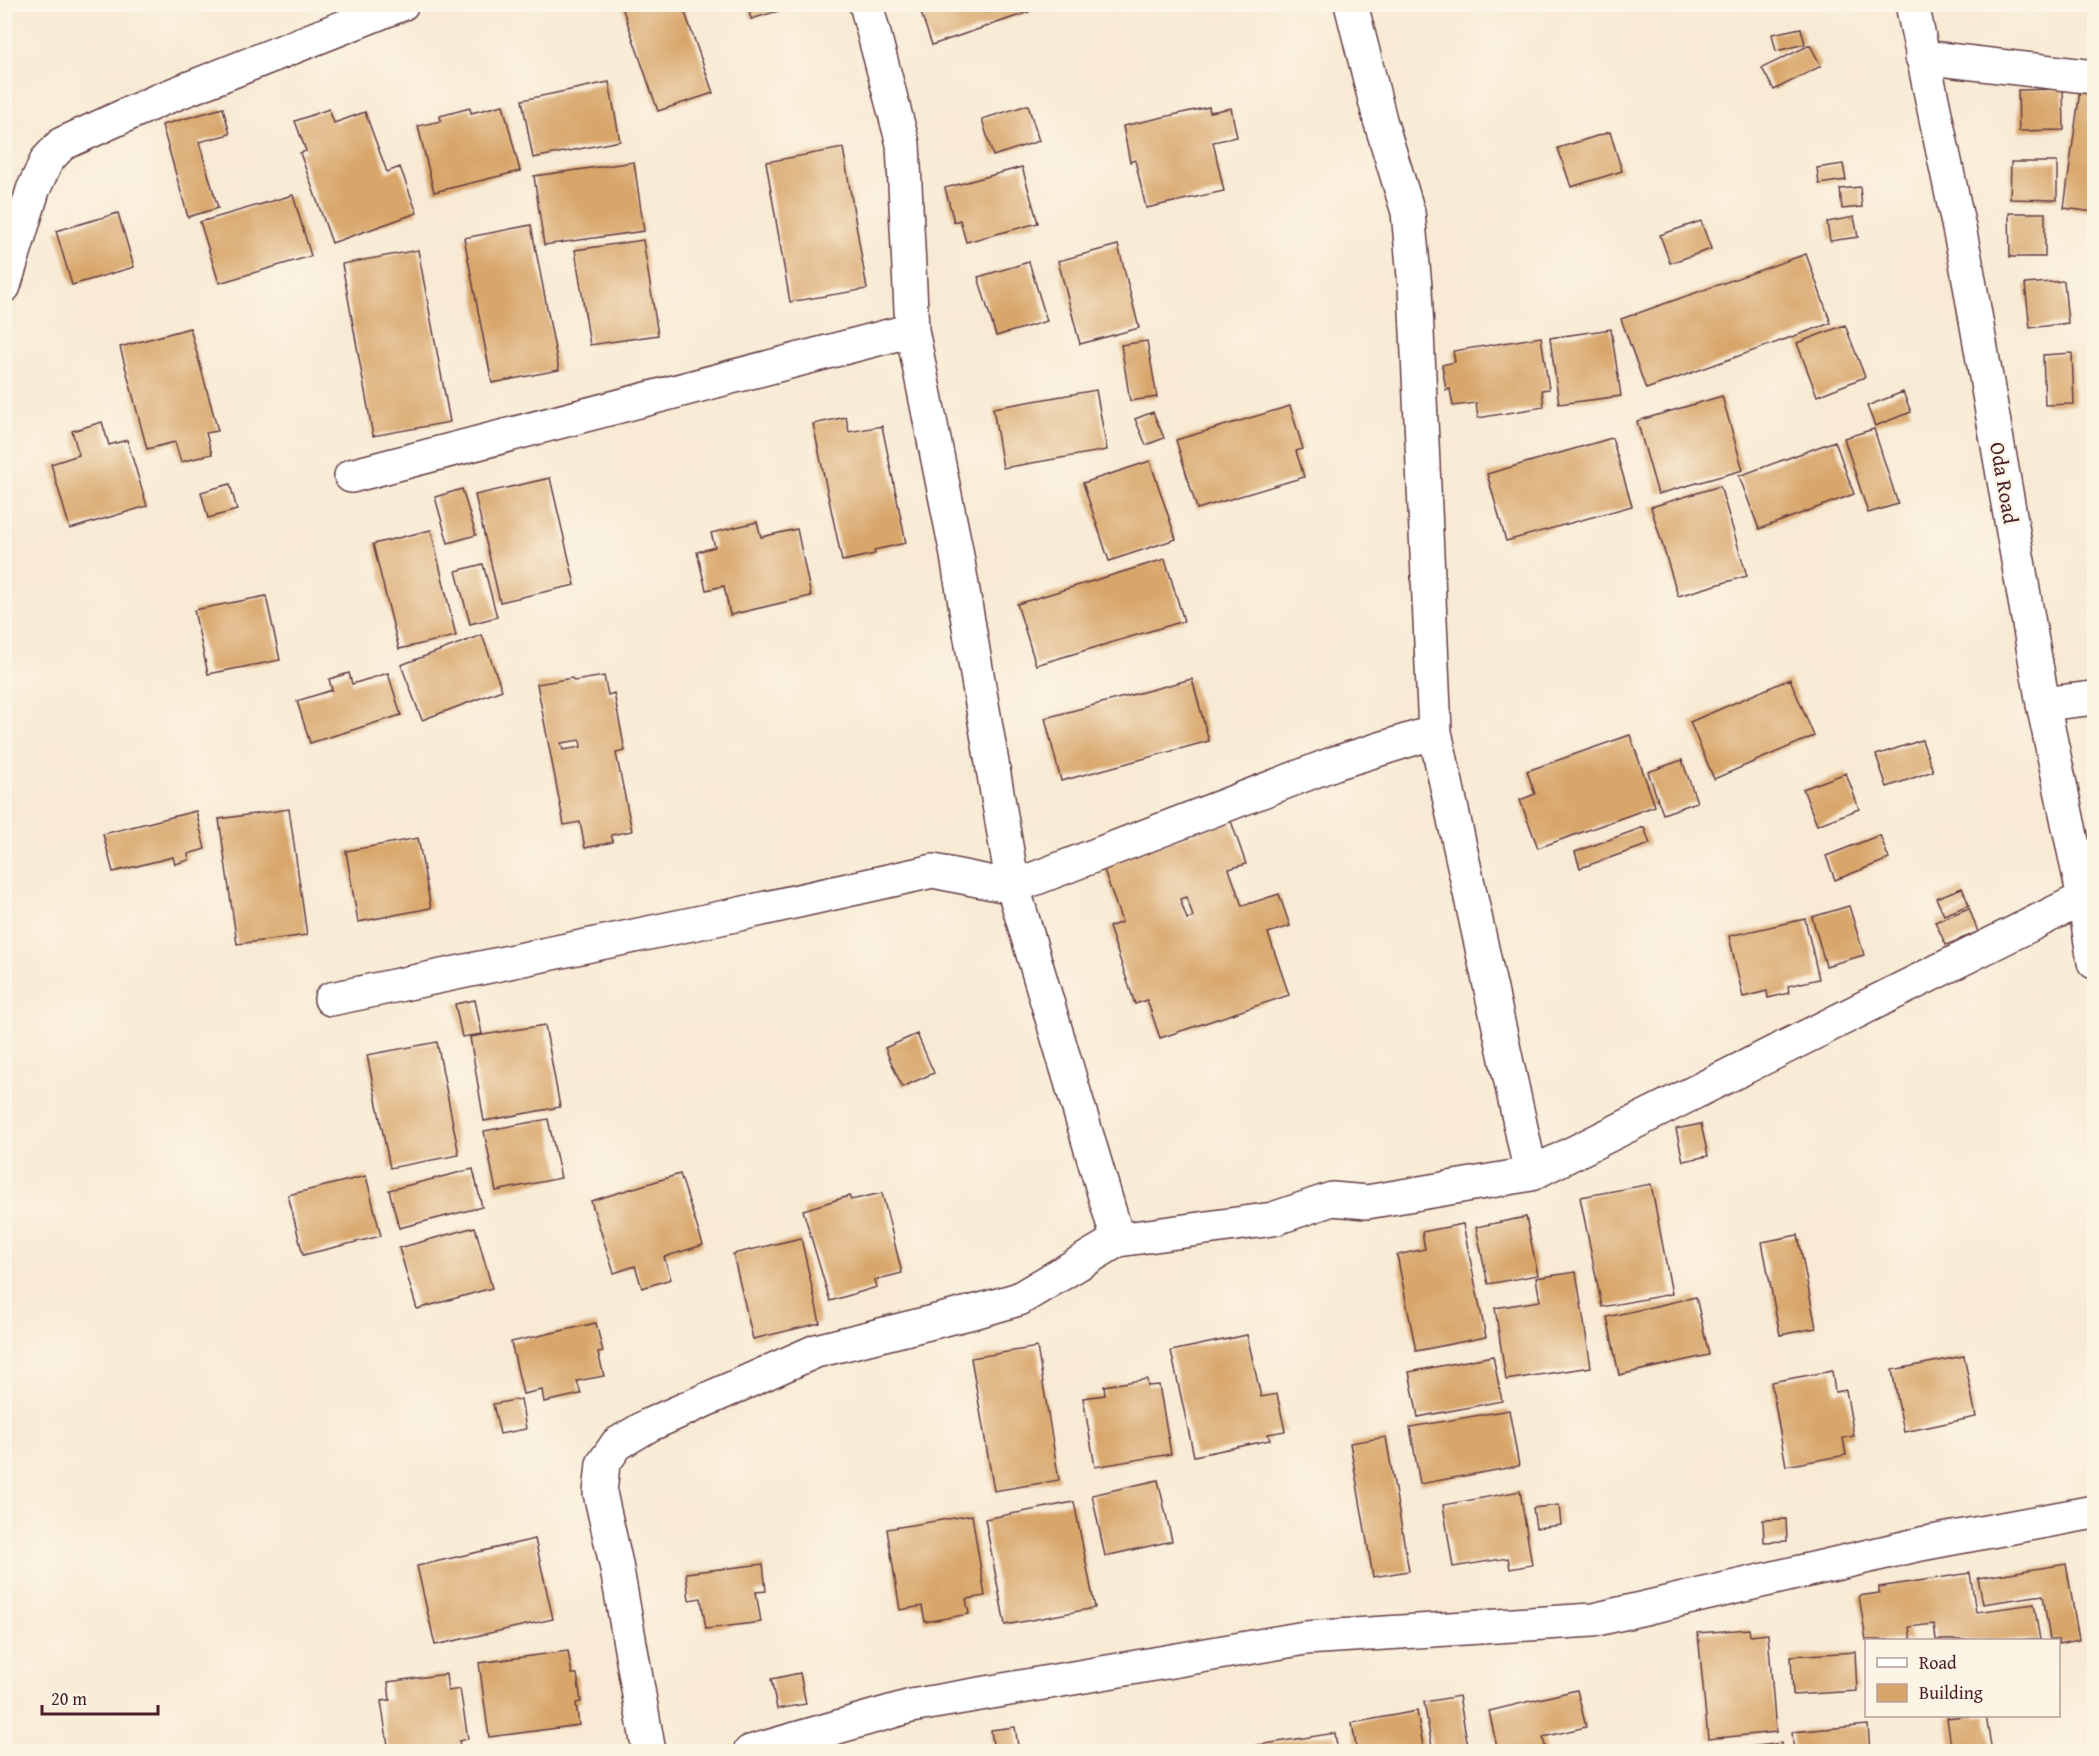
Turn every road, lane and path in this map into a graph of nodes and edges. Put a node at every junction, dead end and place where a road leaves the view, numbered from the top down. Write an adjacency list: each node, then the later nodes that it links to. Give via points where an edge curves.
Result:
1 (402, 4): 7 (street, via 157,101 62,144 48,160 33,190)
2 (866, 4): 8 (street, via 903,144)
3 (1351, 4): 12 (street, via 1408,212 1415,287)
4 (1912, 4): 5 (street, Oda Road)
5 (1922, 57): 6 (street); 11 (street, Oda Road, via 1965,258)
6 (2094, 77)
7 (4, 286)
8 (912, 330): 9 (street); 13 (street, via 958,562)
9 (351, 476)
10 (2094, 698): 11 (street)
11 (2043, 704): 14 (street, Oda Road)
12 (1435, 732): 13 (street, via 1335,763); 17 (street)
13 (1013, 886): 16 (street, via 933,871); 18 (street)
14 (2084, 898): 15 (street, Oda Road); 17 (street)
15 (2094, 962)
16 (331, 999)
17 (1531, 1174): 18 (street, via 1366,1202 1332,1198 1273,1219)
18 (1118, 1240): 20 (street, via 1019,1299 816,1351 649,1425 617,1444 603,1464 600,1493)
19 (2094, 1512): 21 (street, via 1921,1544 1593,1620 1305,1638 911,1706)
20 (649, 1752)
21 (750, 1752)

